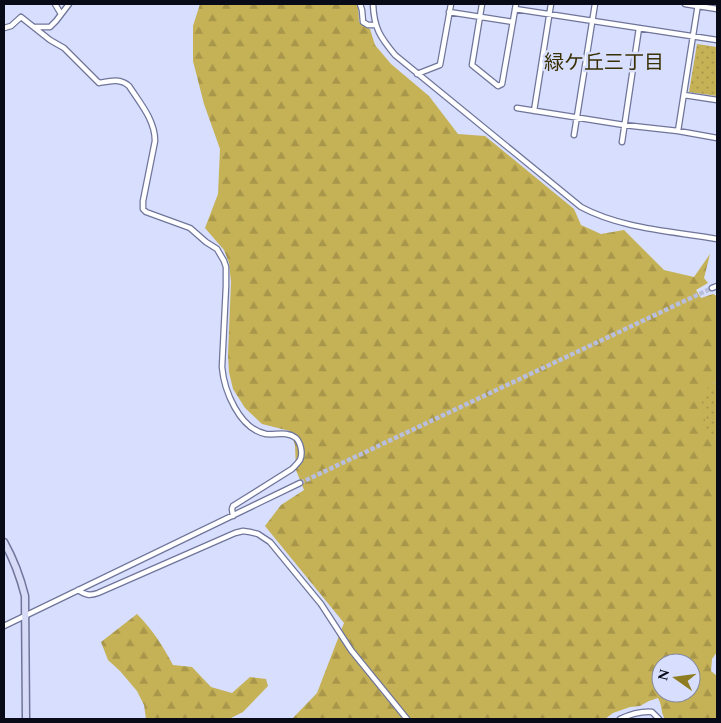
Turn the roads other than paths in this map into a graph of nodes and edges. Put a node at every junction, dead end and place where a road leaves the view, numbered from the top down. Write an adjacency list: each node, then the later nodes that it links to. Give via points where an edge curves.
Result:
1 (55, 4): 14 (street)
2 (68, 4): 14 (street)
3 (360, 4): 19 (street, via 363,22)
4 (373, 4): 19 (street)
5 (450, 4): 13 (street)
6 (482, 4): 16 (street)
7 (551, 4): 15 (street)
8 (594, 4): 17 (street)
9 (685, 4): 10 (street)
10 (698, 5): 12 (street); 23 (street)
11 (515, 6): 15 (street); 18 (street)
12 (717, 9)
13 (449, 12): 16 (street); 25 (street, via 440,65)
14 (61, 14): 20 (street, via 50,26)
15 (550, 15): 17 (street); 29 (street)
16 (480, 17): 18 (street); 18 (street, via 472,65 498,86 502,84)
17 (592, 21): 22 (street); 30 (street)
18 (513, 22)
19 (376, 25): 25 (street, via 394,55)
20 (35, 27): 21 (street, via 21,17); 38 (street, via 64,48 98,83 124,82 150,119 155,141 143,209 190,228 217,249 226,267 222,367 228,394 243,419 254,428 265,434 282,433 294,437 299,444 300,461 236,504 232,509)
21 (4, 28)
22 (639, 28): 23 (street); 31 (street)
23 (693, 36): 24 (street); 26 (street)
24 (717, 40)
25 (417, 74): 36 (street, via 581,208 614,222)
26 (684, 95): 27 (street); 32 (street)
27 (717, 100)
28 (518, 108): 29 (street)
29 (534, 111): 30 (street)
30 (577, 117): 31 (street); 33 (street)
31 (624, 125): 32 (street); 35 (street)
32 (678, 131): 34 (street)
33 (574, 135)
34 (717, 138)
35 (622, 142)
36 (717, 239)
37 (300, 483): 38 (street)
38 (233, 516): 40 (street)
39 (4, 542): 41 (street, via 20,576)
40 (78, 590): 41 (street); 44 (street, via 84,594 98,593 235,533 258,534 270,542 321,604 352,650)
41 (26, 616): 42 (street); 43 (street)
42 (4, 626)
43 (26, 719)
44 (407, 719)
45 (620, 719): 46 (street, via 646,712 652,712)
46 (660, 719)

